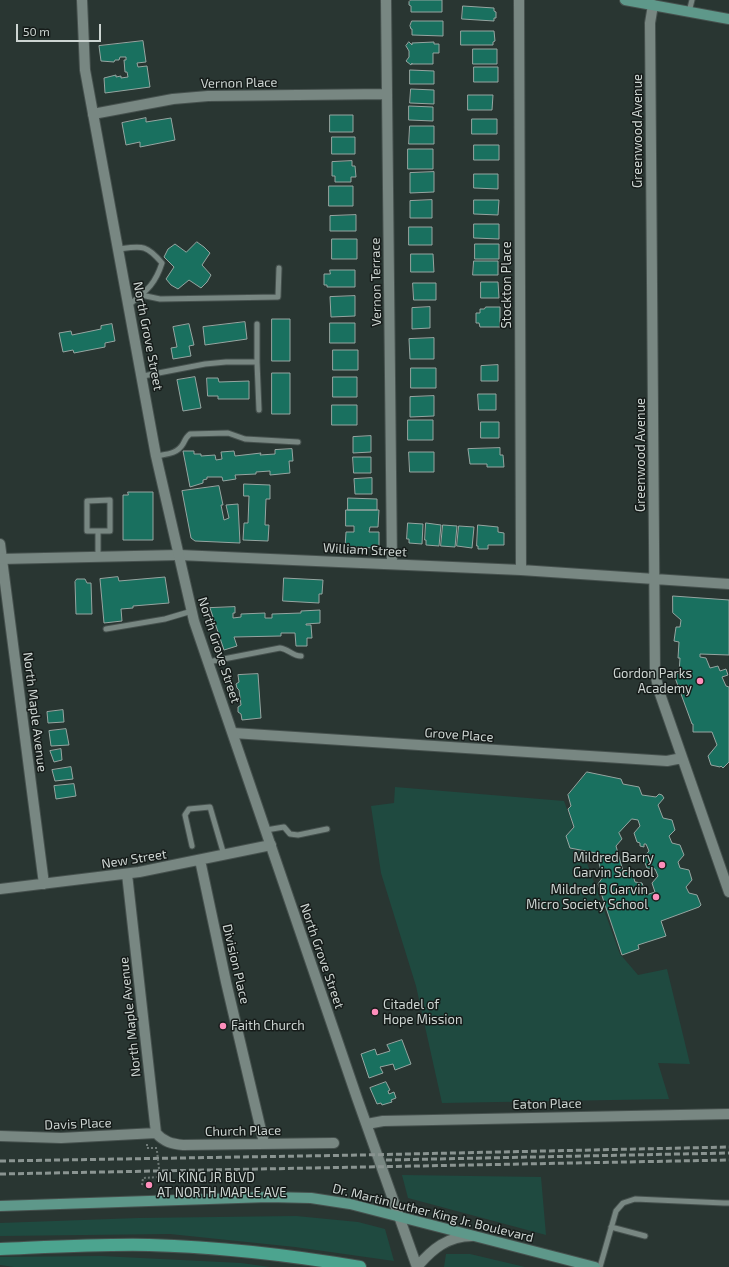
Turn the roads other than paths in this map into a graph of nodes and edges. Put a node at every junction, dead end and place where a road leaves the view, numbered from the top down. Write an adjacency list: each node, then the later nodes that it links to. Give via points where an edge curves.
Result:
1 (82, 0): 10 (street, North Grove Street, via 84,70)
2 (386, 0): 9 (street, Vernon Terrace)
3 (519, 0): 27 (street, Stockton Place)
4 (625, 0): 6 (main road)
5 (692, 0): 7 (lane)
6 (653, 5): 7 (main road); 28 (street, Greenwood Avenue, via 650,31)
7 (689, 12): 8 (main road)
8 (729, 20)
9 (387, 94): 10 (street, Vernon Place, via 208,96 173,99); 26 (street, Vernon Terrace)
10 (94, 114): 11 (street, North Grove Street)
11 (118, 249): 13 (lane, via 139,246 152,252 162,263 158,276); 14 (street, North Grove Street)
12 (279, 268): 13 (lane, via 278,297 160,299)
13 (141, 295): 14 (lane)
14 (129, 305): 17 (street, North Grove Street)
15 (257, 324): 16 (lane)
16 (257, 362): 17 (lane, via 205,364); 18 (lane)
17 (142, 376): 20 (street, North Grove Street)
18 (259, 410)
19 (298, 442): 20 (lane, via 245,439 228,433 190,434 174,453)
20 (156, 456): 23 (street, North Grove Street)
21 (98, 531): 21 (lane, via 110,531 110,500 87,501 87,531); 24 (lane)
22 (0, 544): 25 (street, North Maple Avenue)
23 (179, 555): 24 (street, William Street); 26 (street, William Street); 30 (street, North Grove Street)
24 (98, 557): 25 (street, William Street)
25 (1, 559): 43 (street, North Maple Avenue)
26 (392, 564): 27 (street, William Street)
27 (521, 570): 28 (street, William Street)
28 (655, 579): 29 (street, William Street); 35 (street, Greenwood Avenue, via 656,679)
29 (729, 584)
30 (192, 611): 31 (lane, via 165,619); 33 (street, North Grove Street)
31 (106, 629)
32 (302, 656): 33 (lane, via 295,656 280,648)
33 (208, 662): 34 (street, North Grove Street)
34 (233, 733): 35 (street, Grove Place, via 667,761); 37 (street, North Grove Street)
35 (682, 758): 45 (street, Greenwood Avenue)
36 (327, 829): 37 (lane, via 298,835 290,834 284,827)
37 (266, 830): 38 (street, North Grove Street)
38 (271, 845): 40 (street, New Street); 47 (street, North Grove Street)
39 (192, 846): 40 (lane, via 186,812 189,809 210,807)
40 (224, 855): 41 (street, New Street)
41 (200, 860): 42 (street, New Street); 50 (street, Division Place)
42 (127, 874): 43 (street, New Street); 48 (street, North Maple Avenue)
43 (44, 884): 44 (street, New Street)
44 (0, 889)
45 (729, 892)
46 (729, 1114): 47 (street, Eaton Place, via 383,1121)
47 (367, 1124): 54 (street, North Grove Street)
48 (156, 1133): 49 (street, Davis Place, via 61,1138); 50 (street, Church Place, via 162,1140 184,1145)
49 (0, 1136)
50 (264, 1143): 51 (street, Church Place)
51 (334, 1143)
52 (729, 1203): 55 (lane, via 636,1199 623,1203 616,1211)
53 (0, 1206): 54 (main road, Dr. Martin Luther King Jr. Boulevard, via 289,1197 332,1201)
54 (400, 1216): 56 (main road, Dr. Martin Luther King Jr. Boulevard); 60 (street, North Grove Street)
55 (611, 1226): 57 (lane); 62 (lane)
56 (478, 1236): 60 (street, via 462,1237 442,1243); 61 (main road, Dr. Martin Luther King Jr. Boulevard)
57 (645, 1236)
58 (0, 1249): 59 (highway, via 183,1246 254,1252)
59 (360, 1267)
60 (417, 1267)
61 (595, 1267)
62 (600, 1267)

